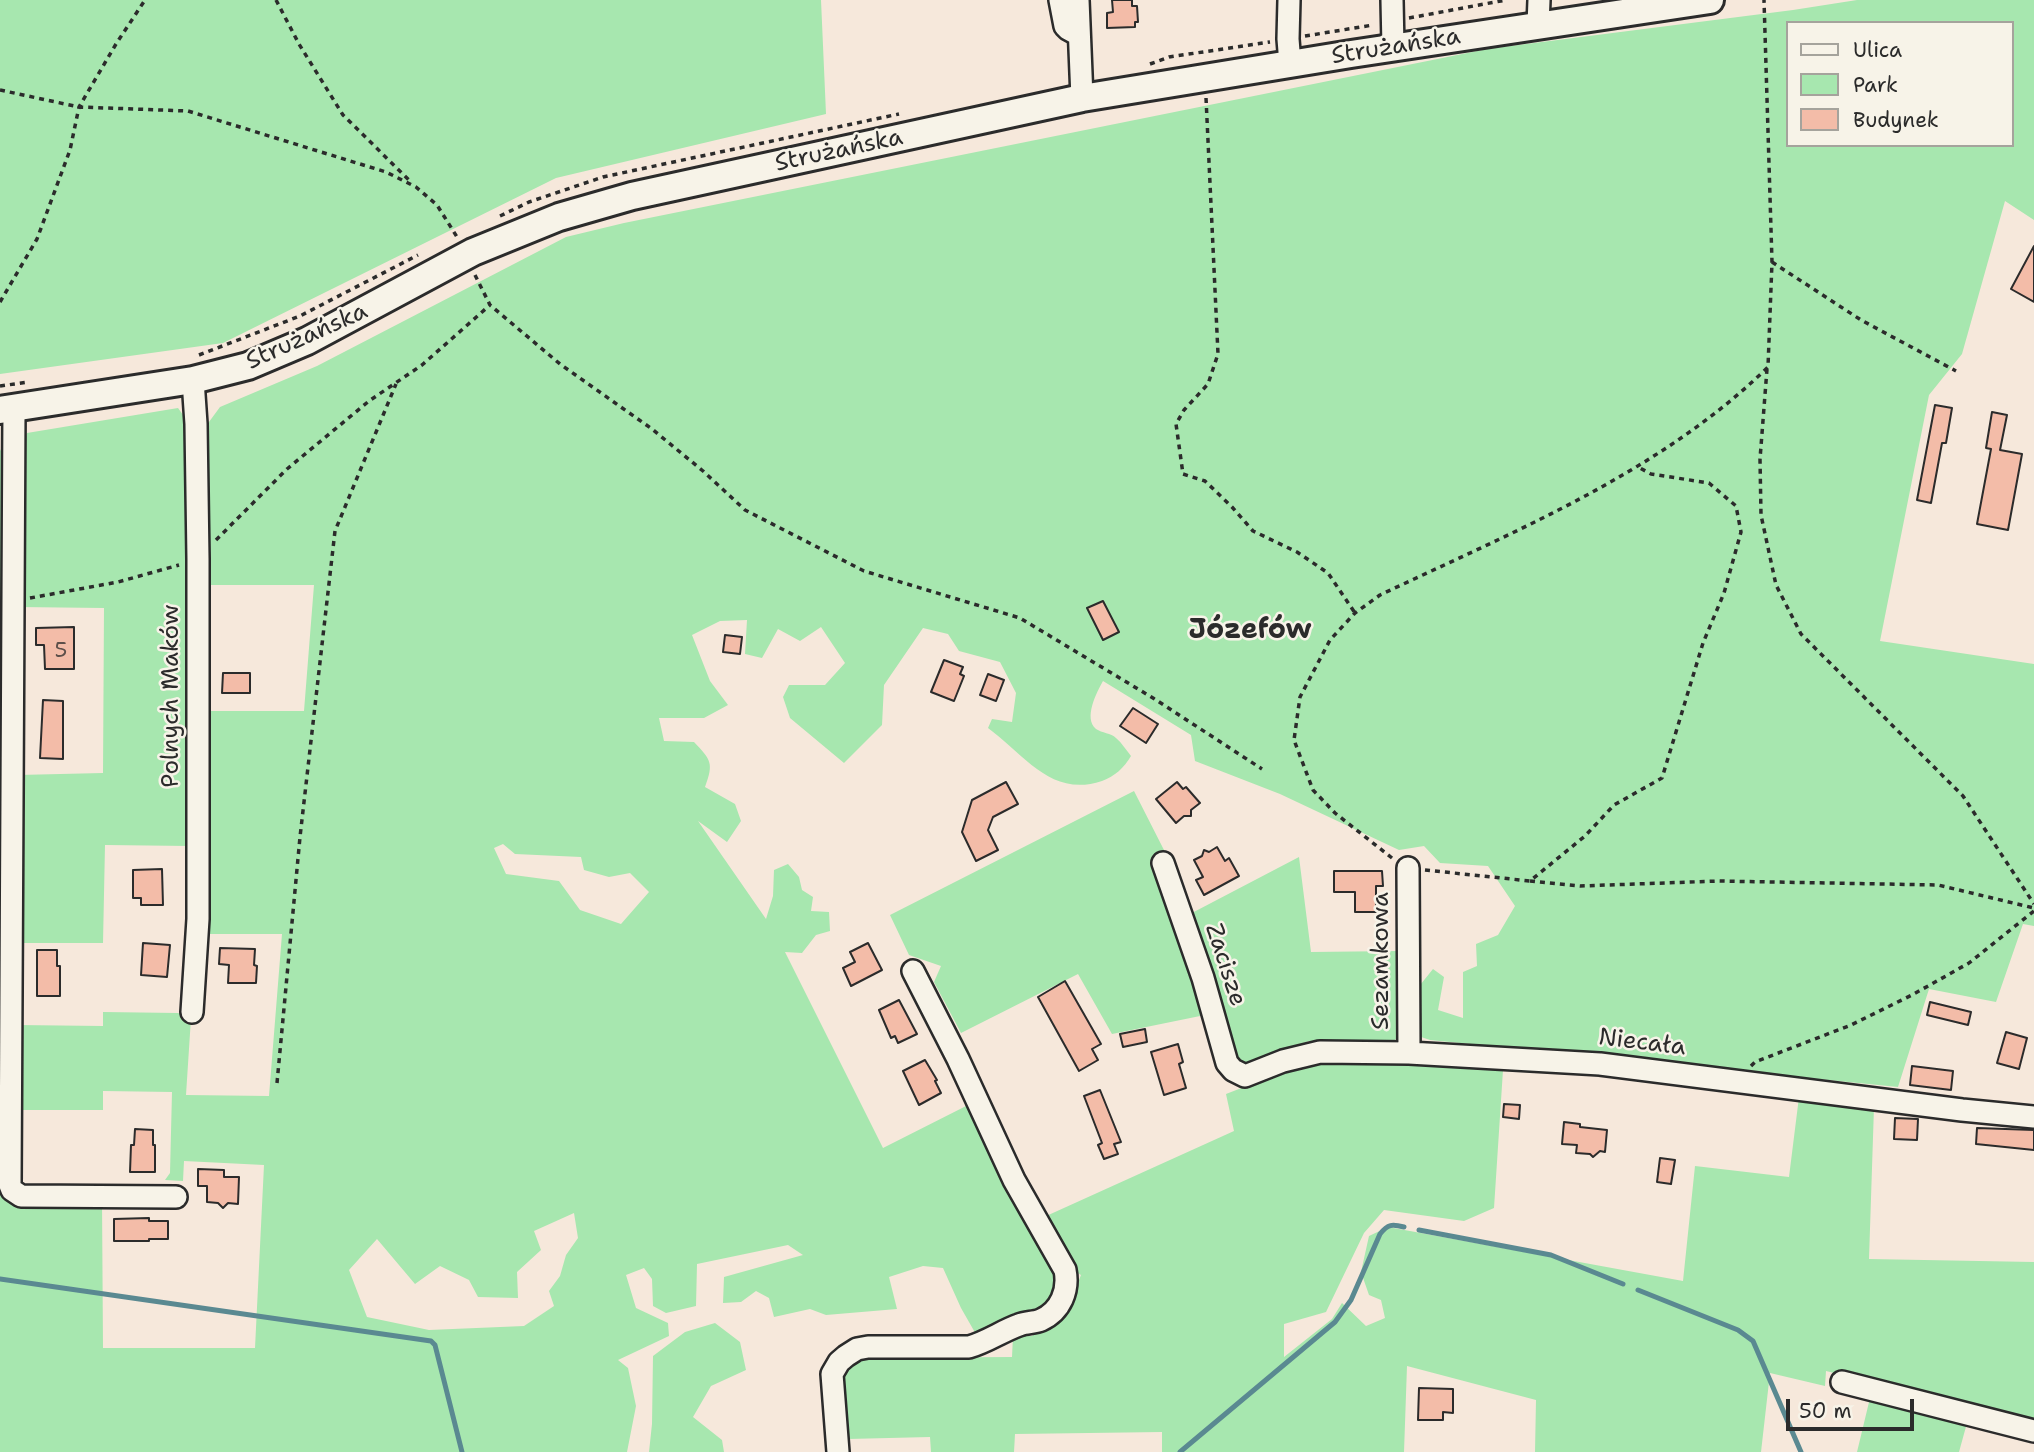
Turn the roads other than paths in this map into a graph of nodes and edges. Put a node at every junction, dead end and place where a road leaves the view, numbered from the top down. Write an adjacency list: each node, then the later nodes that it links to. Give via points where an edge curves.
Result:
1 (1060, 0): 7 (street, via 1065,26)
2 (1078, 0): 7 (street)
3 (1289, 0): 8 (street)
4 (1710, 0): 5 (main road, Strużańska)
5 (1539, 13): 6 (main road, Strużańska)
6 (1392, 23): 8 (main road, Strużańska)
7 (1079, 35): 9 (street)
8 (1289, 52): 9 (main road, Strużańska)
9 (1082, 98): 10 (main road, Strużańska, via 632,196 559,217 465,256 307,341 248,366)
10 (193, 380): 11 (main road, Strużańska); 15 (street, Polnych Maków, via 198,919)
11 (7, 409): 19 (street, via 12,601 9,1185 21,1196)
12 (1163, 863): 17 (street, Zacisze, via 1227,1063)
13 (1408, 868): 16 (street, Sezamkowa)
14 (913, 971): 22 (street, via 1014,1180 1065,1270 1065,1295 1041,1320 969,1347 868,1347 846,1356 832,1374)
15 (192, 1013)
16 (1409, 1053): 17 (street, Niecała, via 1320,1052); 18 (street, Niecała, via 1600,1063)
17 (1245, 1076)
18 (2034, 1117)
19 (176, 1197)
20 (1842, 1382): 21 (street)
21 (2034, 1431)
22 (838, 1452)

